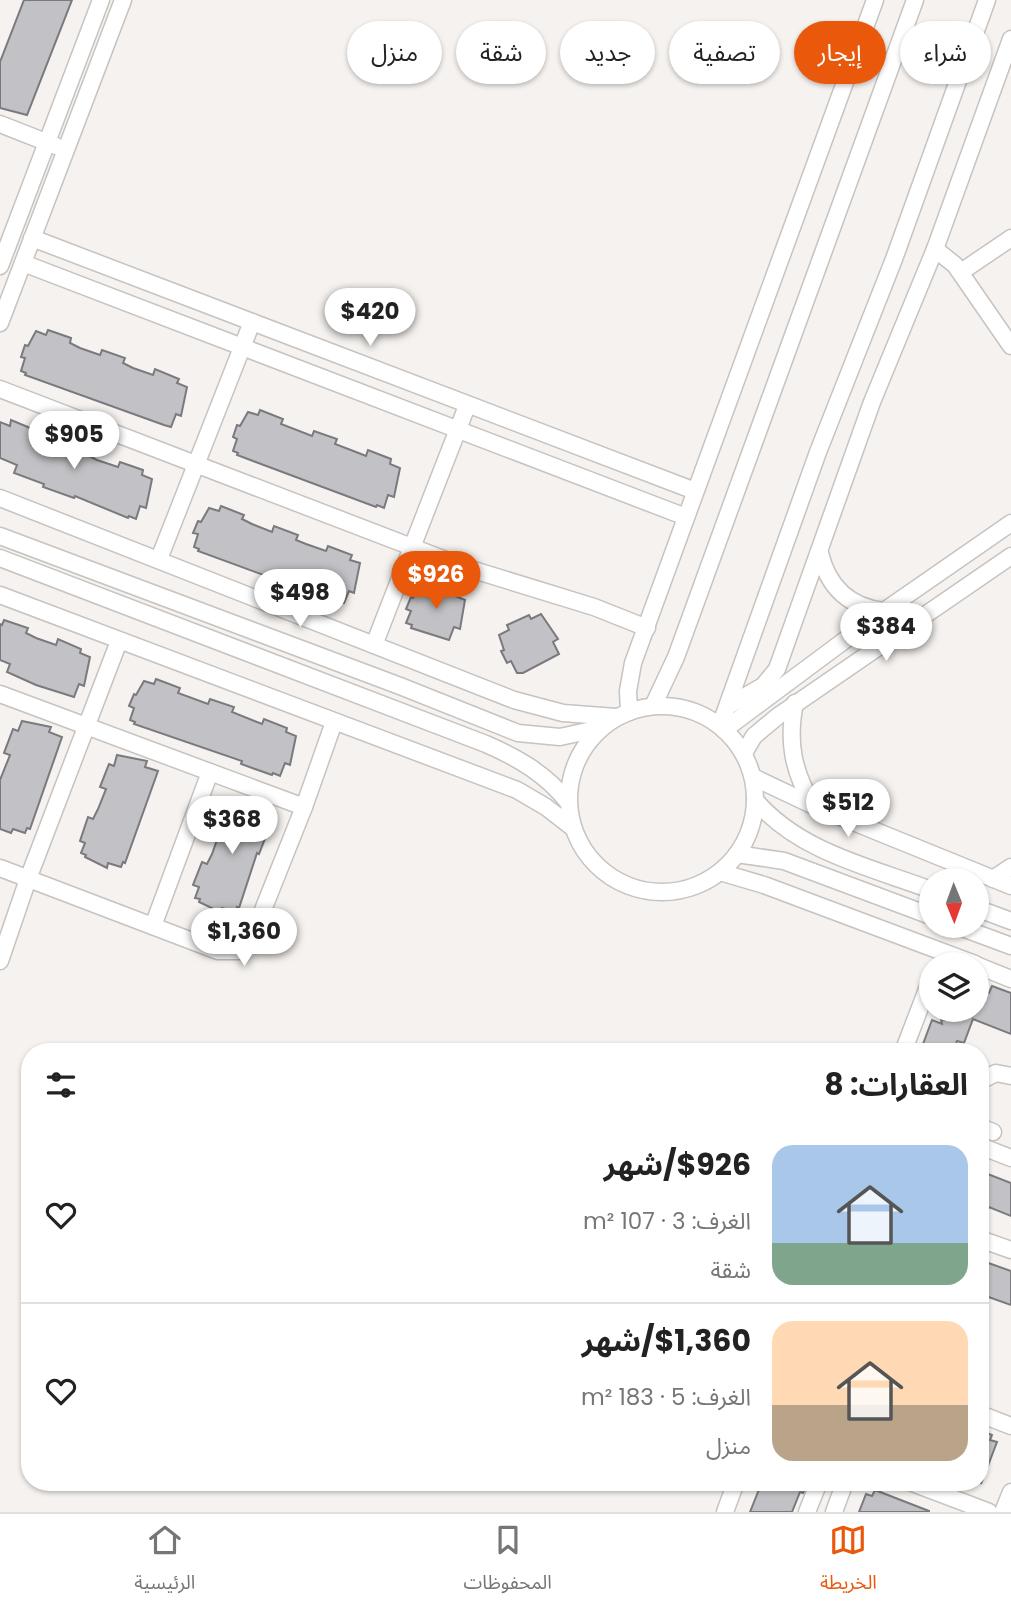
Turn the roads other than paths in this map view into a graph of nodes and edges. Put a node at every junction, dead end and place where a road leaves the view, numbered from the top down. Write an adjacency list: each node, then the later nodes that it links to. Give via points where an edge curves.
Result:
1 (101, 0): 8 (street)
2 (123, 0): 9 (street)
3 (875, 0): 24 (street)
4 (915, 0): 41 (street, via 679,649)
5 (987, 0): 42 (street)
6 (1011, 39): 12 (street)
7 (0, 124): 8 (street)
8 (47, 142): 9 (street); 14 (street)
9 (66, 150): 10 (street)
10 (32, 238): 13 (street); 16 (street)
11 (1011, 238): 15 (street)
12 (935, 249): 15 (street); 30 (street, via 872,402)
13 (23, 263): 17 (street); 19 (street)
14 (0, 266)
15 (961, 272): 18 (street)
16 (252, 322): 19 (street); 21 (street)
17 (0, 323)
18 (1010, 343)
19 (243, 346): 22 (street); 23 (street)
20 (0, 389): 23 (street)
21 (467, 406): 22 (street); 24 (street)
22 (458, 429): 26 (street); 29 (street)
23 (197, 463): 29 (street); 33 (street)
24 (695, 491): 26 (street)
25 (0, 498): 33 (street)
26 (686, 517): 36 (street)
27 (1011, 523): 35 (street)
28 (0, 536): 46 (street, via 518,733 560,737)
29 (413, 548): 36 (street); 38 (street)
30 (820, 553): 35 (street, via 828,578 846,598); 42 (street, via 777,669 763,686)
31 (1011, 556): 40 (street)
32 (0, 558): 52 (street, via 486,744 547,779)
33 (159, 559): 38 (street)
34 (0, 595): 37 (street)
35 (884, 611): 47 (street)
36 (647, 628): 43 (street)
37 (119, 641): 44 (street); 45 (street)
38 (374, 645): 43 (street, via 530,705 563,713)
39 (1, 696): 45 (street)
40 (795, 703): 48 (street, via 766,725); 53 (street, via 792,757)
41 (653, 706): 43 (street); 47 (street, via 688,710)
42 (727, 706): 47 (street)
43 (622, 715): 46 (street)
44 (334, 722): 54 (street); 55 (street, via 517,790)
45 (85, 725): 49 (street); 60 (street)
46 (601, 728): 52 (street, via 576,761)
47 (722, 728): 48 (street)
48 (744, 753): 50 (street)
49 (210, 772): 54 (street); 67 (street)
50 (753, 777): 51 (street); 53 (street)
51 (755, 800): 56 (street, via 750,829); 62 (street, via 776,823 801,840)
52 (568, 802): 55 (street)
53 (814, 806): 61 (street)
54 (304, 807): 67 (street, via 245,947 225,953)
55 (573, 828): 59 (street, via 584,851 623,884 673,891 698,885)
56 (737, 854): 59 (street); 64 (street, via 784,860)
57 (1011, 867): 61 (street)
58 (0, 868): 60 (street)
59 (720, 872): 70 (street, via 764,885)
60 (28, 879): 67 (street); 71 (street)
61 (993, 879): 63 (street)
62 (919, 885)
63 (1011, 886)
64 (919, 911)
65 (989, 913): 66 (street)
66 (1011, 921)
67 (153, 926)
68 (989, 938): 69 (street)
69 (1011, 946)
70 (925, 952)
71 (0, 961)
72 (989, 970): 73 (street)
73 (1011, 979)
74 (919, 1010): 75 (street)
75 (906, 1043)
76 (989, 1076): 77 (street)
77 (1011, 1076)
78 (989, 1149): 79 (street)
79 (1011, 1158)
80 (989, 1242): 81 (street)
81 (1011, 1250)
82 (989, 1417): 83 (street)
83 (1011, 1426)
84 (733, 1491): 89 (street)
85 (815, 1491): 90 (street)
86 (842, 1491): 91 (street)
87 (934, 1491): 92 (street)
88 (1011, 1492): 93 (street)
89 (725, 1512)
90 (807, 1512)
91 (834, 1512)
92 (989, 1512)
93 (1003, 1512)

